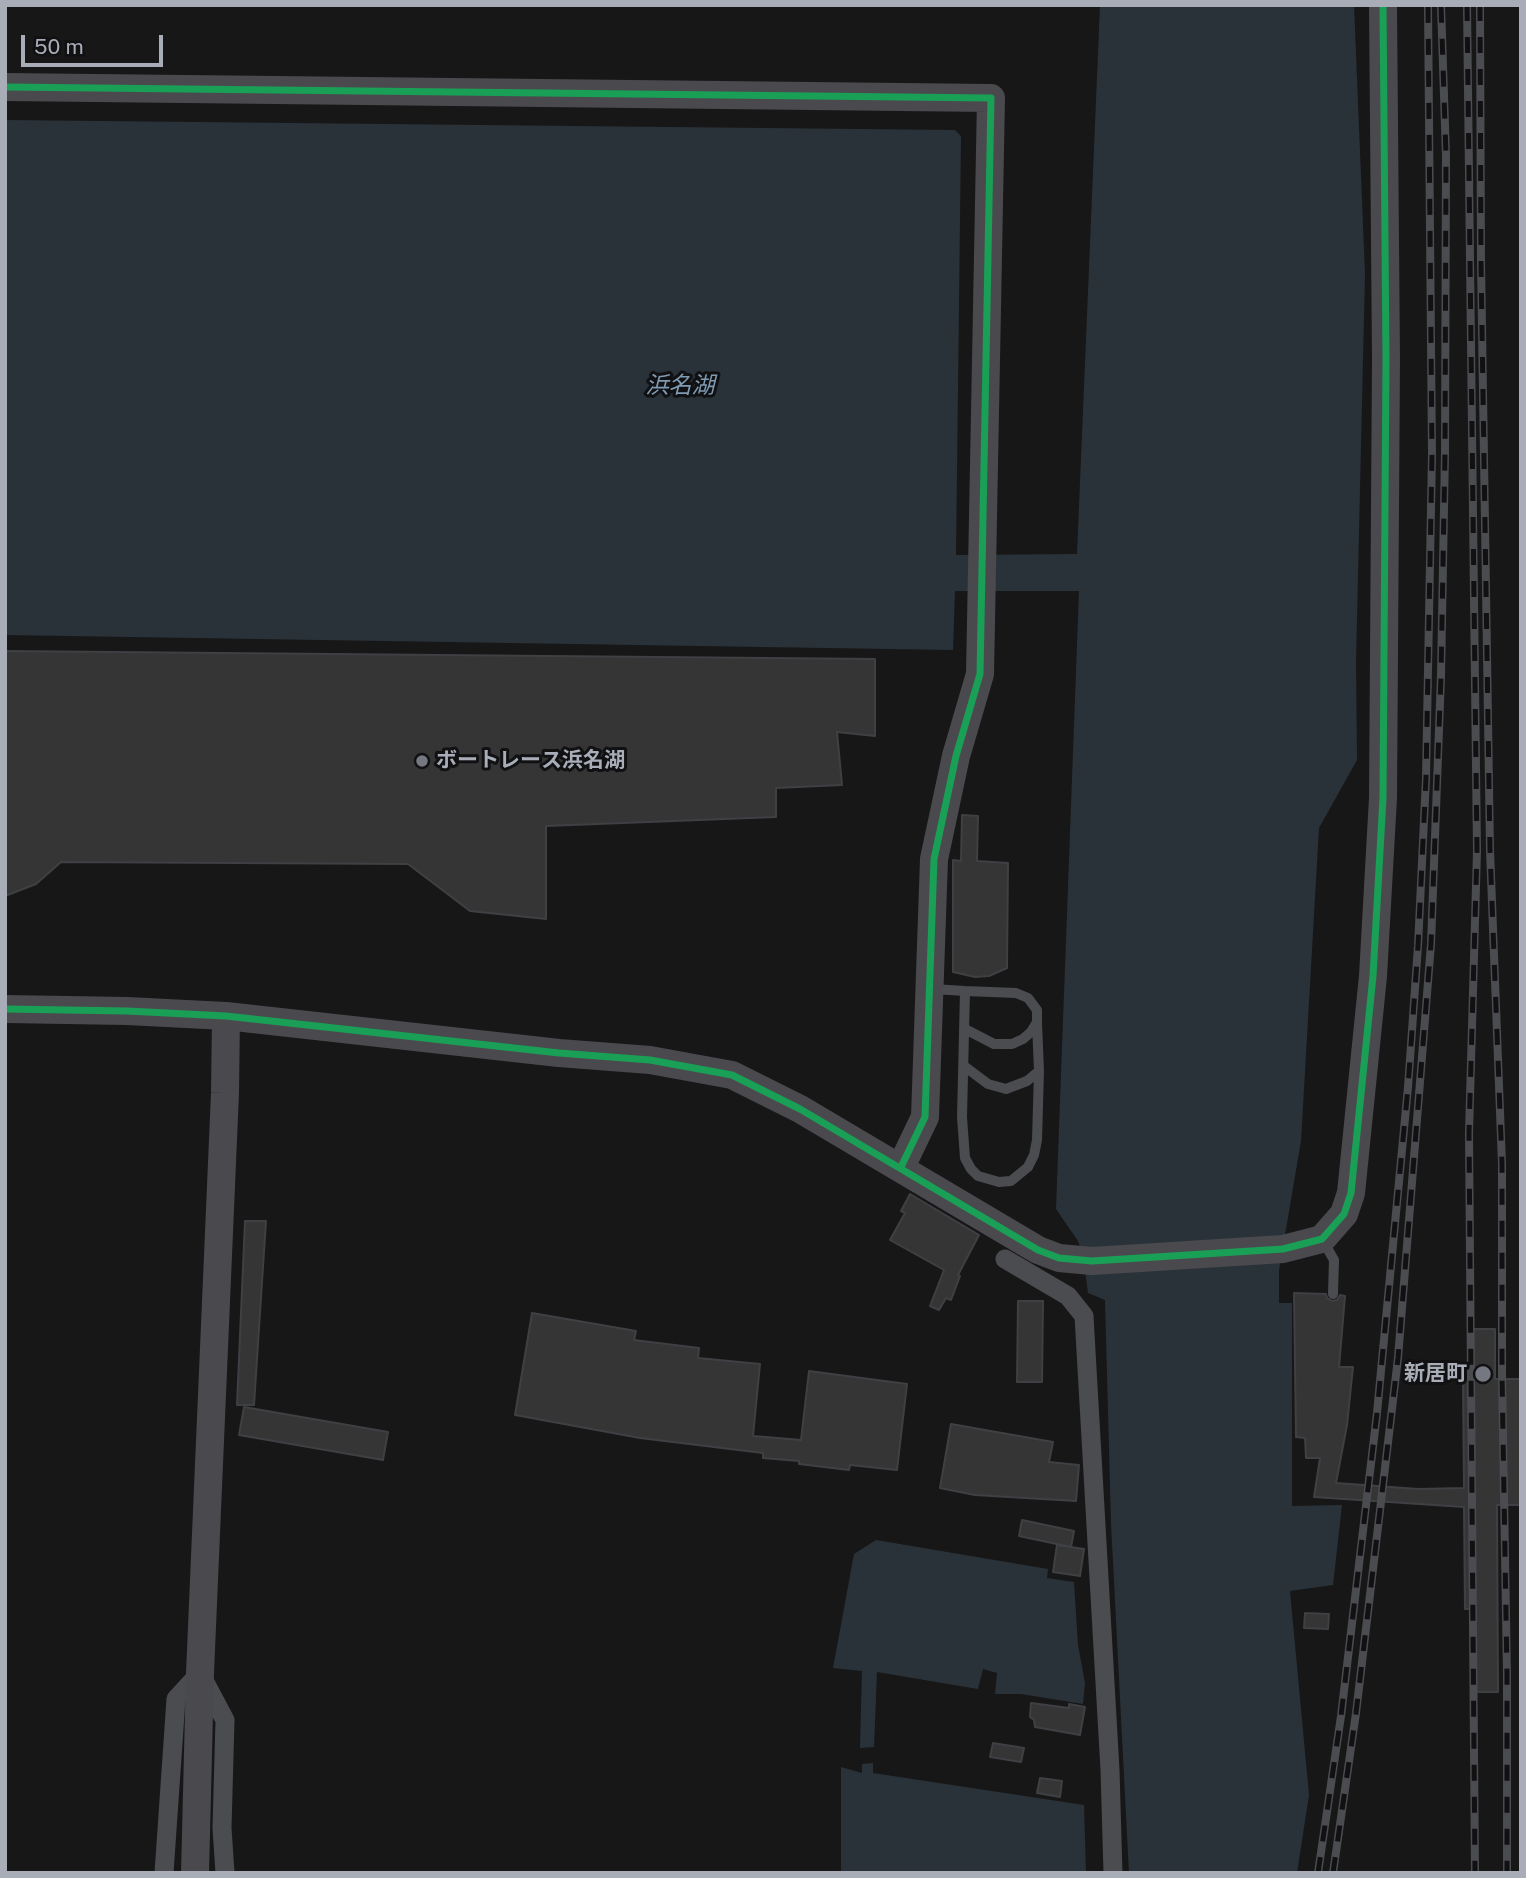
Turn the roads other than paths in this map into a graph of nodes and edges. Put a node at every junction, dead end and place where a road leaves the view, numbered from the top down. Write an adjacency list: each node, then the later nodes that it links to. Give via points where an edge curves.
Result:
1 (1383, 5): 12 (street, via 1383,799 1373,976 1351,1193 1344,1214)
2 (5, 87): 3 (street, via 991,99 980,674 956,756 934,859)
3 (929, 989): 4 (lane); 11 (street, via 925,1117)
4 (965, 991): 7 (lane, via 1016,993 1028,998 1037,1010); 8 (lane)
5 (5, 1009): 6 (street)
6 (226, 1016): 11 (street, via 650,1060 732,1075); 15 (street)
7 (1037, 1021): 8 (lane, via 1023,1039 1012,1044 994,1044); 10 (lane)
8 (965, 1029): 9 (lane)
9 (964, 1066): 10 (lane, via 988,1084 1006,1089); 10 (lane, via 965,1158 978,1175 999,1182 1011,1181 1034,1155)
10 (1039, 1071)
11 (901, 1167): 12 (street, via 1038,1250 1059,1258 1092,1261 1283,1249)
12 (1322, 1239): 14 (lane, via 1334,1260)
13 (1005, 1259): 19 (street, via 1068,1296 1084,1316)
14 (1333, 1294)
15 (200, 1673): 16 (street, via 176,1699); 17 (street); 18 (street, via 225,1720)
16 (164, 1873)
17 (195, 1873)
18 (225, 1873)
19 (1113, 1873)

